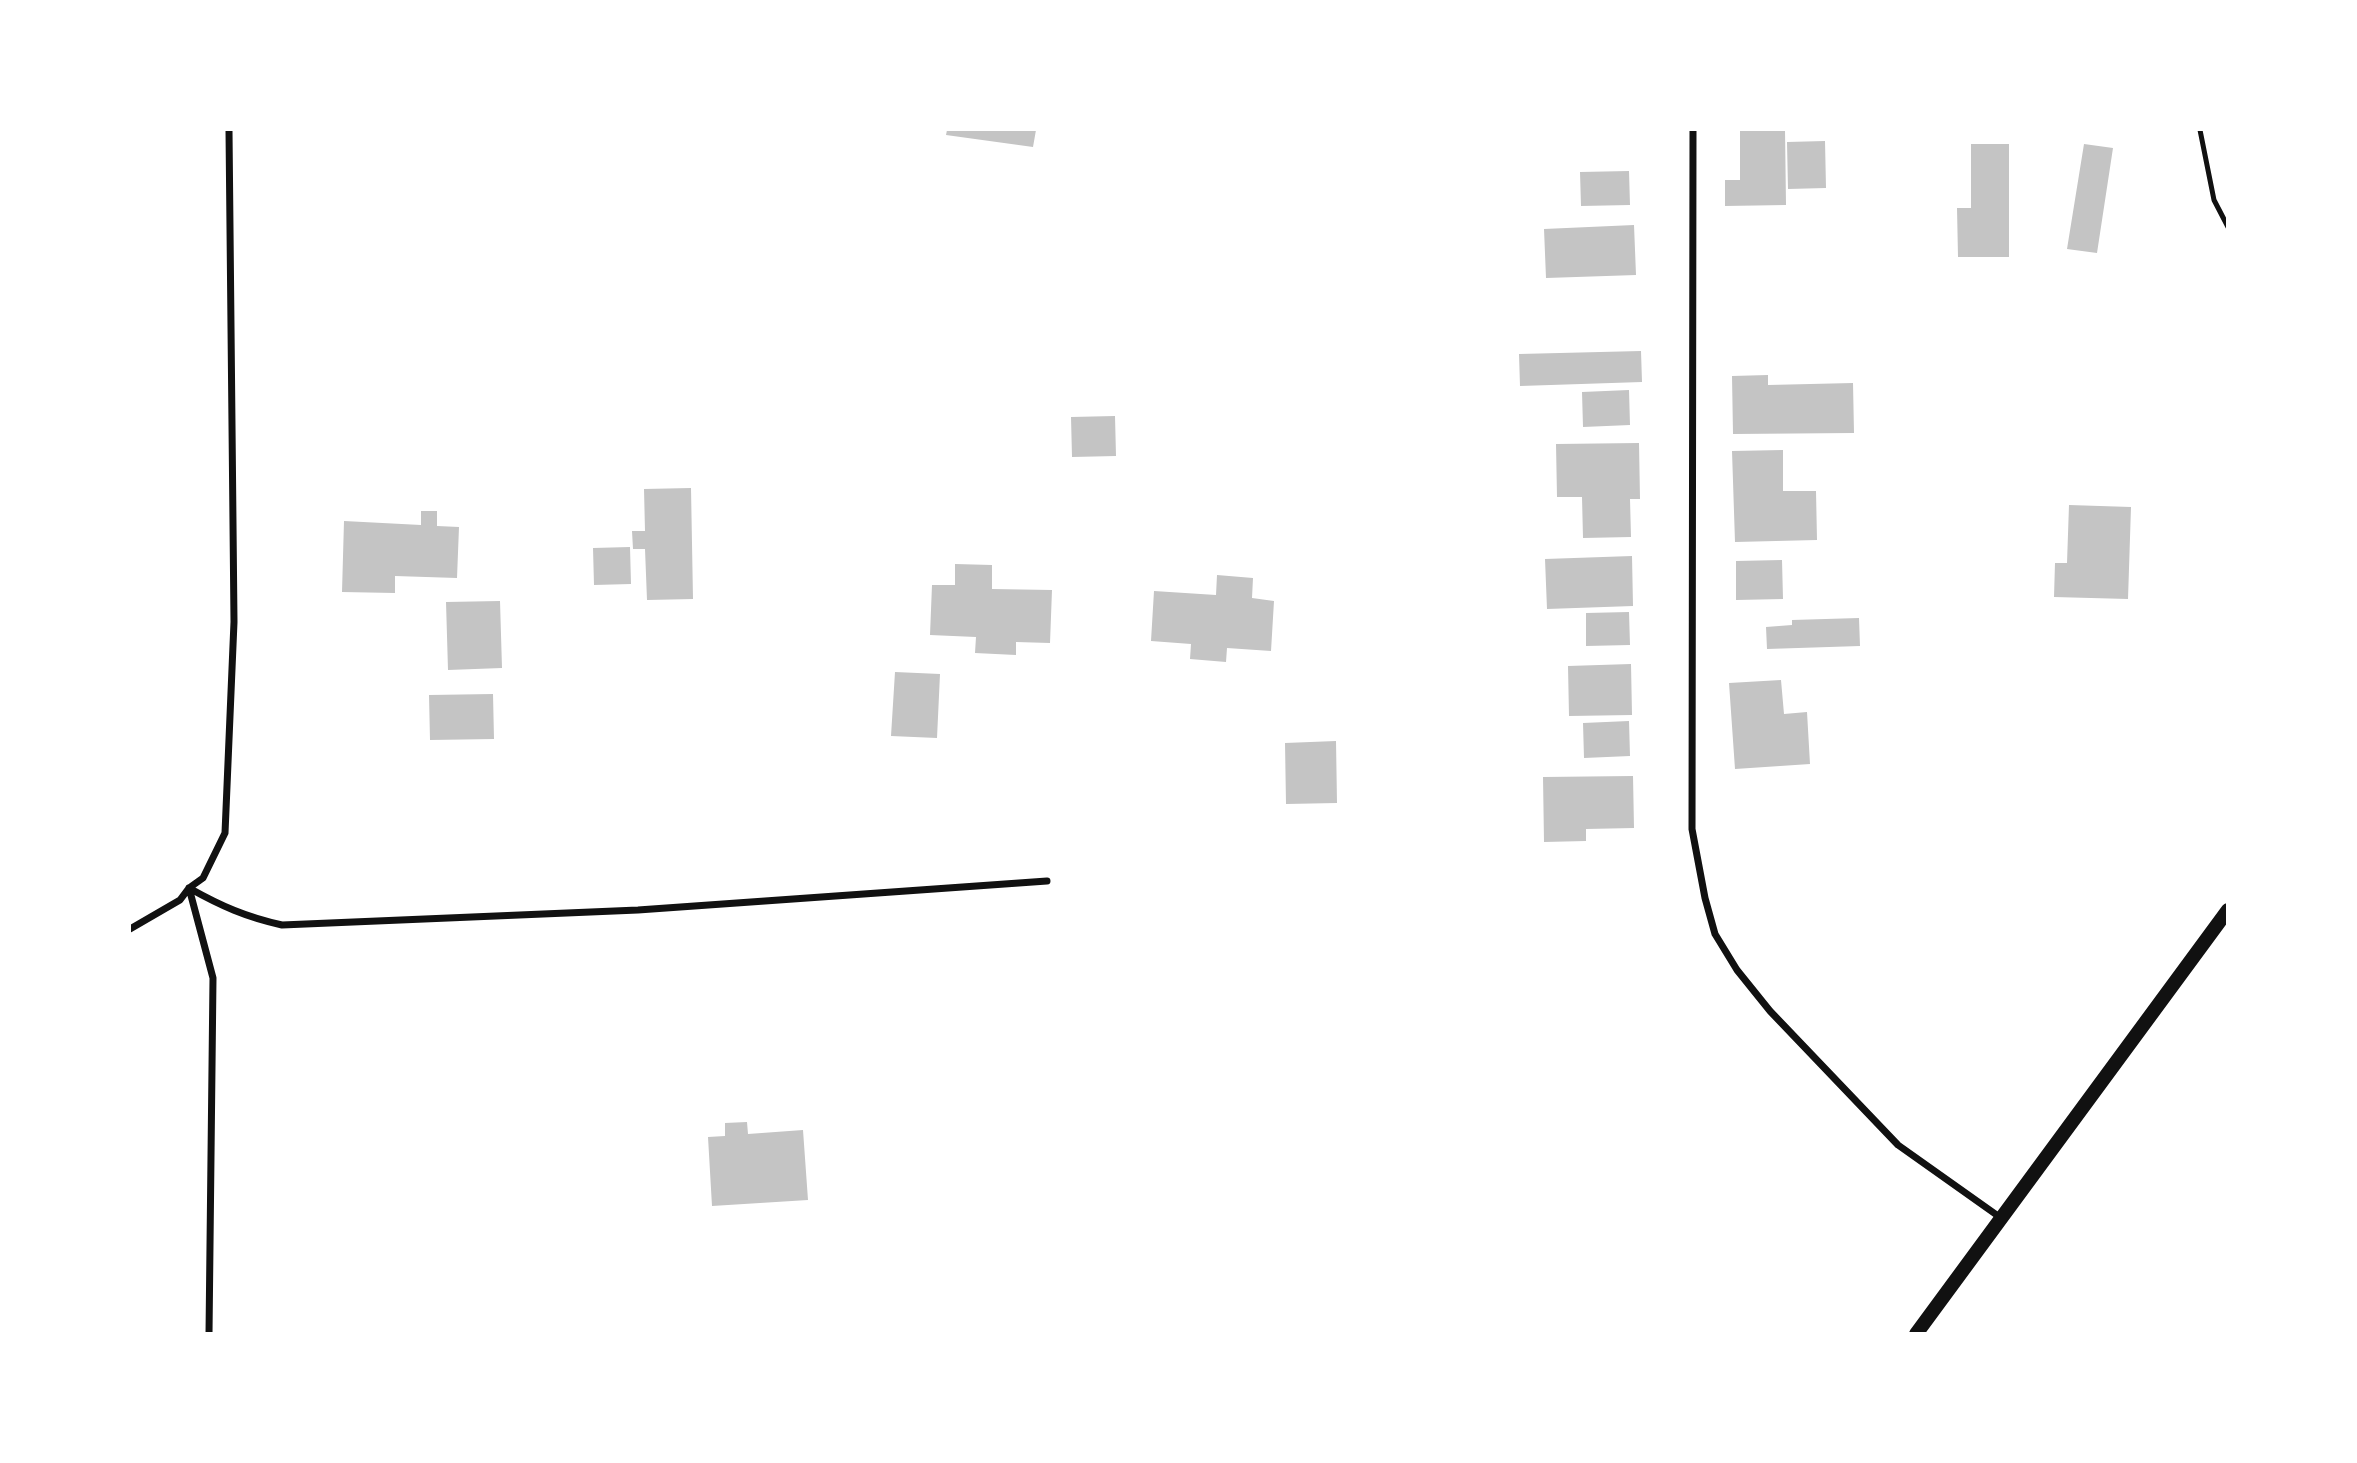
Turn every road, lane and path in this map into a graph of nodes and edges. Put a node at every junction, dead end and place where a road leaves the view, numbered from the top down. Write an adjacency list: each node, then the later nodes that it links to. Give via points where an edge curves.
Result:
1 (229, 130): 6 (street, via 234,622 230,766 225,833 203,878)
2 (1693, 130): 9 (street, via 1692,829 1715,934 1770,1011 1898,1145)
3 (2200, 130): 4 (lane, via 2214,200)
4 (2228, 227)
5 (1047, 881): 6 (street, via 638,910 282,925 225,909)
6 (189, 888): 8 (street, via 180,900); 10 (street, via 213,978)
7 (2228, 910): 9 (main road)
8 (130, 929)
9 (2001, 1218): 11 (main road)
10 (209, 1334)
11 (1916, 1334)

